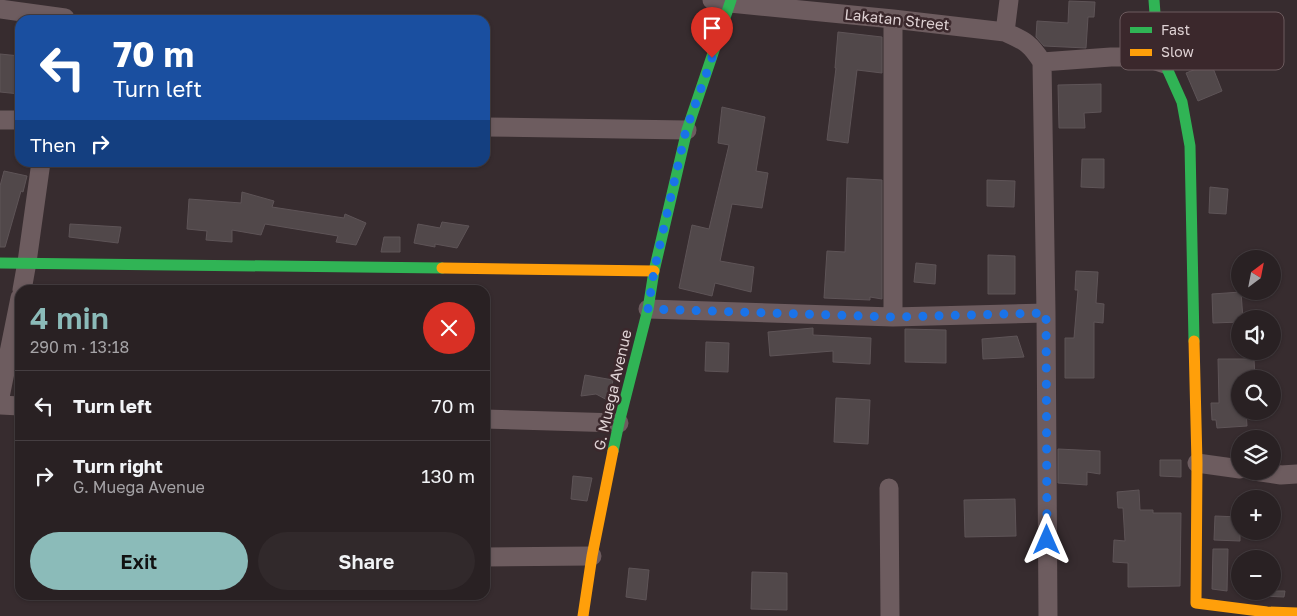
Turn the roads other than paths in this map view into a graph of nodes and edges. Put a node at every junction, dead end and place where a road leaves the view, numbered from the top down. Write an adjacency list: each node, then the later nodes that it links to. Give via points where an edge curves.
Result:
1 (1009, 0): 6 (street)
2 (725, 1): 5 (street, Lakatan Street); 13 (street, G. Muega Avenue)
3 (0, 9): 4 (street)
4 (43, 15)
5 (892, 19): 6 (street, Lakatan Street); 21 (street)
6 (1004, 32): 8 (street, Lakatan Street, via 1025,41)
7 (1120, 57): 8 (street)
8 (1042, 62): 20 (street)
9 (1168, 70): 28 (street, via 1182,102 1190,146)
10 (0, 120): 11 (street)
11 (15, 120)
12 (490, 127): 13 (street)
13 (686, 130): 17 (street, G. Muega Avenue)
14 (40, 167): 16 (street)
15 (0, 262): 16 (street)
16 (27, 262): 17 (street); 18 (street)
17 (654, 271): 19 (street, G. Muega Avenue)
18 (23, 285)
19 (648, 309): 21 (street); 27 (street, G. Muega Avenue)
20 (1046, 313): 21 (street); 39 (street)
21 (893, 317)
22 (15, 323): 23 (street)
23 (0, 397)
24 (0, 406): 25 (street)
25 (15, 406)
26 (490, 419): 27 (street)
27 (619, 422): 33 (street, G. Muega Avenue)
28 (1197, 463): 29 (street); 35 (street)
29 (1231, 468)
30 (1297, 474): 31 (street)
31 (1281, 475)
32 (889, 488): 38 (street)
33 (592, 556): 34 (street); 37 (street, G. Muega Avenue)
34 (490, 557)
35 (1196, 609): 36 (street)
36 (1297, 613)
37 (583, 616)
38 (890, 616)
39 (1048, 616)

